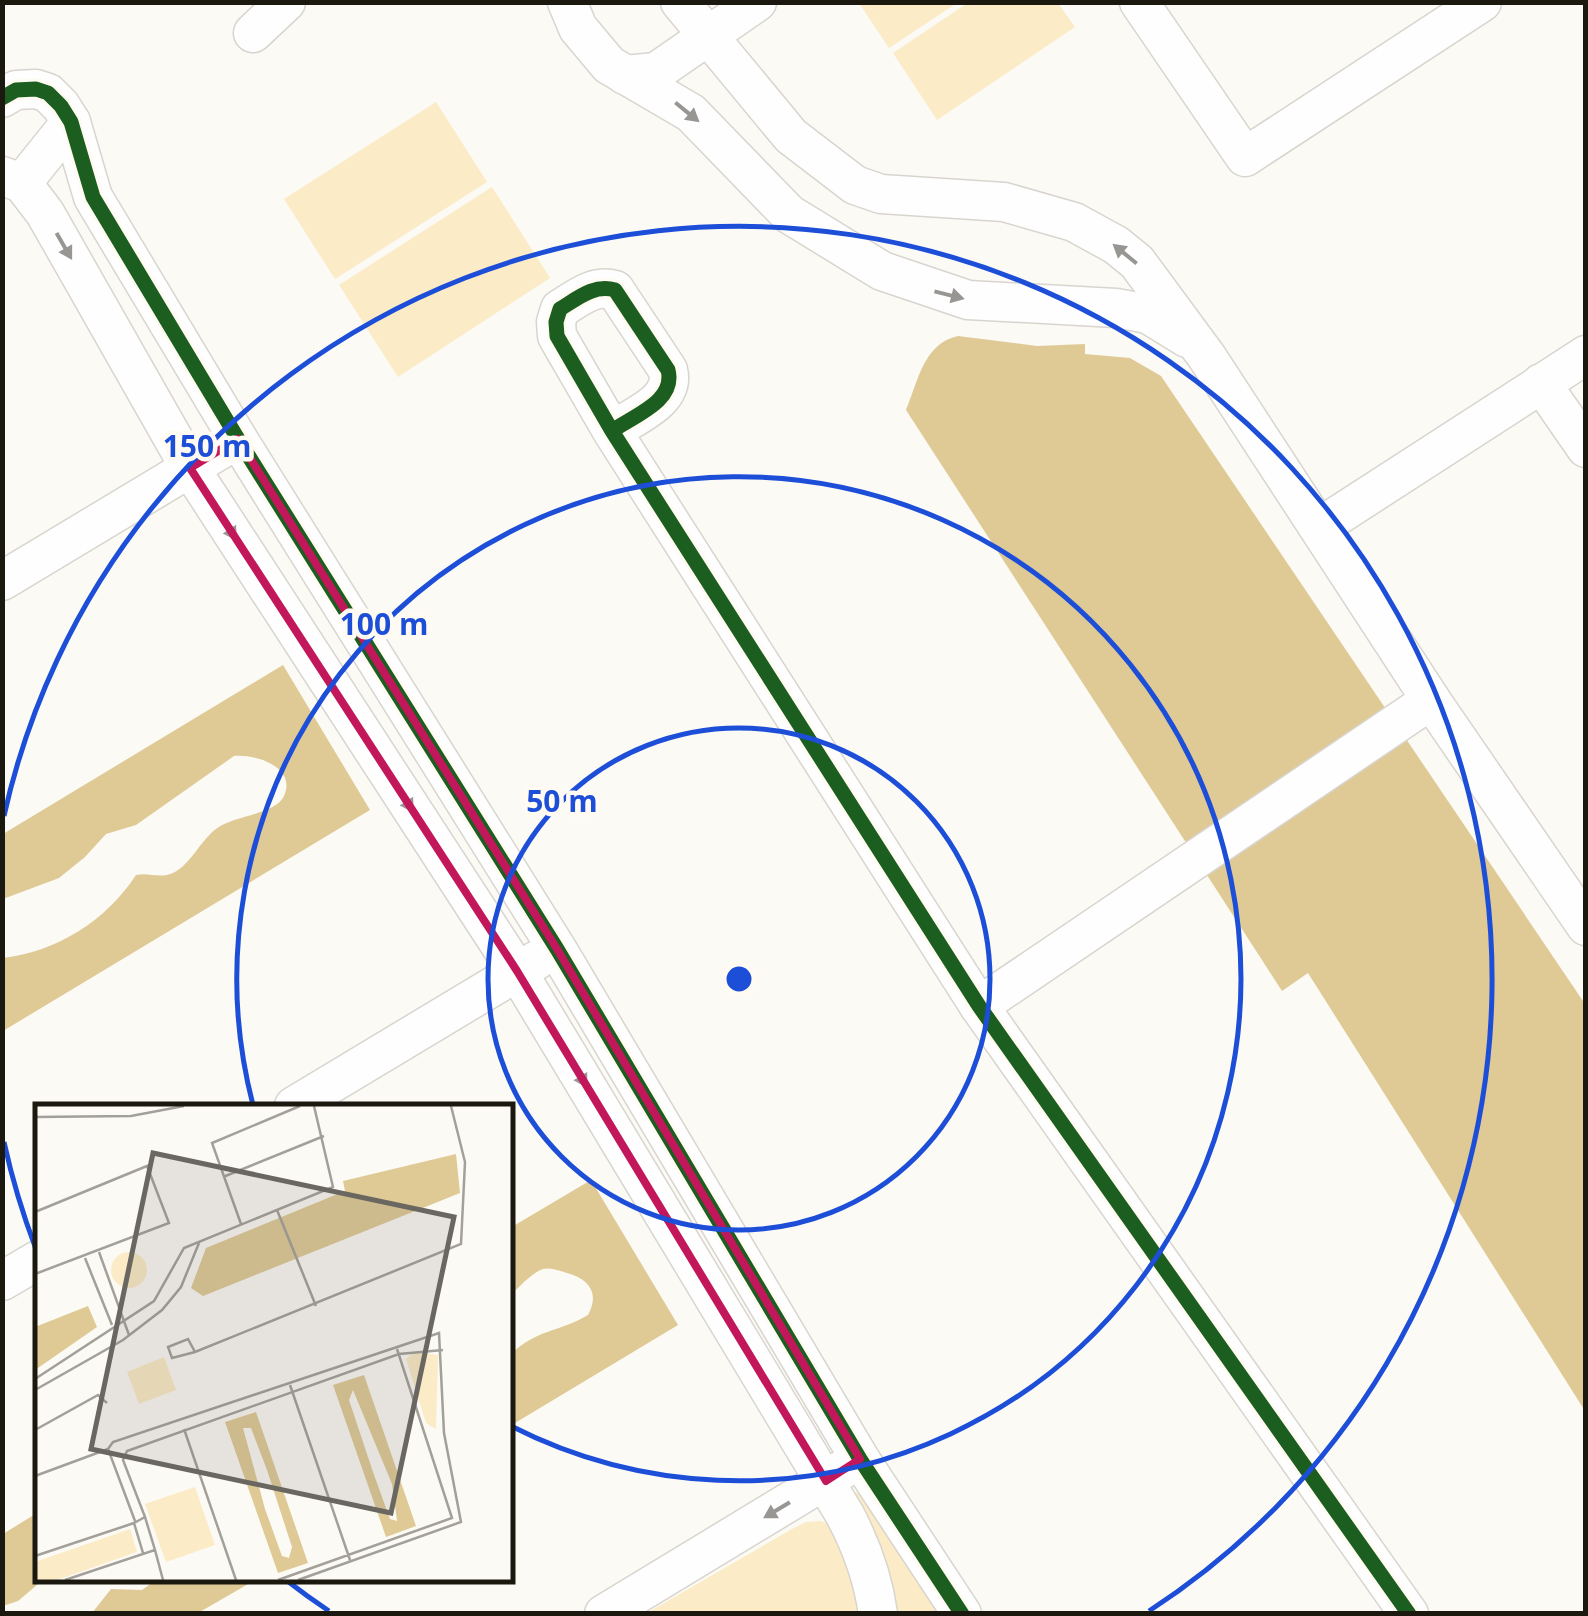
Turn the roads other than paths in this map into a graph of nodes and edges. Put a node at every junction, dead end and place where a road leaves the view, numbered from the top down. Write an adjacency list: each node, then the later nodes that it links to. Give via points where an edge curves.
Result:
1 (286, 2): 7 (street)
2 (680, 2): 8 (street)
3 (757, 2): 8 (street)
4 (1139, 2): 5 (street, via 1244,158)
5 (1482, 2)
6 (568, 3): 9 (street, via 594,51)
7 (253, 33)
8 (705, 37): 9 (street, via 656,72); 12 (street)
9 (625, 75): 13 (street, one-way to 13, via 692,113)
10 (7, 83): 11 (street, via 48,92)
11 (71, 122): 14 (street); 19 (street, via 93,197)
12 (791, 136): 13 (street); 16 (street, one-way to 12, via 1137,262 1074,222 1004,202 881,194 855,186)
13 (749, 172): 16 (street, one-way to 16, via 789,214 882,272 968,300 1148,314)
14 (12, 179): 21 (street, one-way to 21, via 45,213)
15 (1586, 354): 17 (street)
16 (1208, 356): 22 (street)
17 (1541, 383): 20 (street); 22 (street)
18 (612, 430): 28 (street)
19 (238, 438): 21 (street); 26 (street)
20 (1586, 448)
21 (190, 468): 23 (street); 27 (street, one-way to 27)
22 (1320, 527): 24 (street)
23 (2, 581)
24 (1418, 708): 25 (street); 28 (street)
25 (1586, 926)
26 (557, 949): 27 (street); 32 (street)
27 (518, 972): 29 (street); 33 (street, one-way to 33)
28 (979, 1006): 37 (street)
29 (297, 1104)
30 (35, 1262): 31 (street)
31 (2, 1281)
32 (860, 1459): 33 (street); 36 (street)
33 (826, 1481): 34 (street, one-way to 34); 35 (street, via 862,1547)
34 (604, 1614)
35 (878, 1614)
36 (962, 1614)
37 (1409, 1614)

